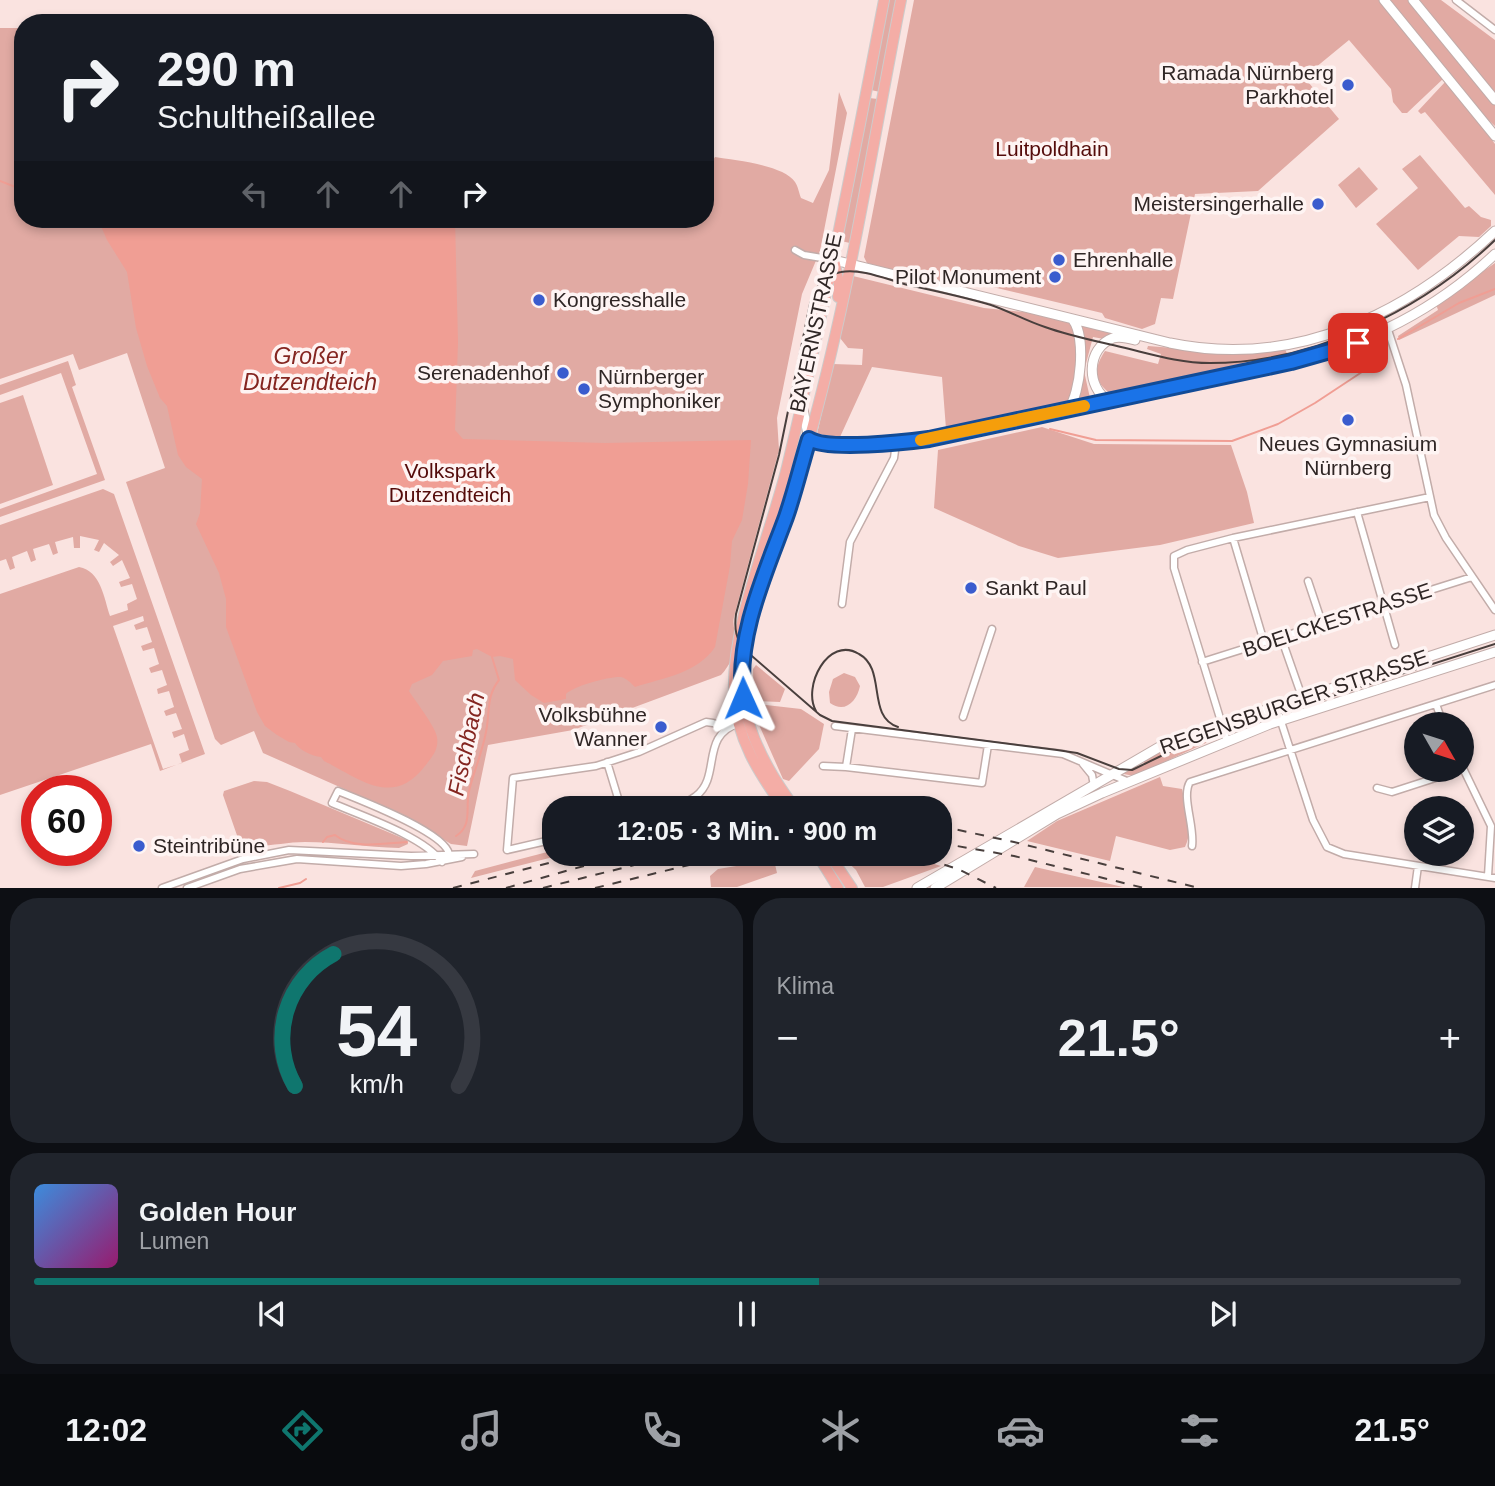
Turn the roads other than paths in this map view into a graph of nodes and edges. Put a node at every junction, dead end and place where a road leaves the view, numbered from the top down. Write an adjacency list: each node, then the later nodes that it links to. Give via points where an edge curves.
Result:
1 (884, 0): 9 (main road, BAYERNSTRASSE)
2 (901, 0): 10 (main road, BAYERNSTRASSE)
3 (1384, 0): 8 (main road)
4 (1413, 0): 7 (main road)
5 (1456, 0): 6 (street)
6 (1495, 30)
7 (1495, 100)
8 (1495, 135)
9 (846, 202): 10 (main road); 14 (main road, BAYERNSTRASSE)
10 (861, 207): 15 (main road, BAYERNSTRASSE)
11 (1495, 231): 19 (main road, via 1416,292 1323,336 1238,350)
12 (795, 250): 14 (street)
13 (1495, 254): 18 (main road, via 1446,295)
14 (834, 260): 15 (main road); 16 (main road); 21 (main road, BAYERNSTRASSE)
15 (850, 265): 16 (main road, BAYERNSTRASSE); 17 (main road)
16 (841, 306): 23 (main road, BAYERNSTRASSE)
17 (1073, 320): 19 (main road); 22 (main road, via 1080,333 1078,382)
18 (1388, 330): 20 (main road, via 1302,360); 25 (street, via 1406,384)
19 (1150, 338): 20 (main road, via 1114,338 1099,351 1092,378)
20 (1109, 401): 22 (main road)
21 (802, 404): 23 (main road); 48 (main road, BAYERNSTRASSE, via 739,642 734,684)
22 (1068, 410): 24 (main road)
23 (809, 439): 24 (main road, via 826,444); 48 (main road, BAYERNSTRASSE, via 751,623 742,676)
24 (896, 443): 30 (street, via 894,458 850,542)
25 (1430, 498): 26 (street); 28 (street, via 1446,538)
26 (1357, 512): 27 (street); 31 (street)
27 (1233, 538): 37 (street); 40 (street, via 1174,556)
28 (1472, 577): 31 (street, BOELCKESTRASSE); 32 (street)
29 (1308, 581): 33 (street)
30 (842, 604)
31 (1381, 605): 33 (street, BOELCKESTRASSE); 38 (street)
32 (1495, 610)
33 (1322, 623): 36 (street, BOELCKESTRASSE)
34 (992, 629): 46 (street)
35 (1495, 635): 42 (main road, REGENSBURGER STRASSE)
36 (1281, 636): 37 (street, BOELCKESTRASSE); 42 (street)
37 (1264, 642): 40 (street, BOELCKESTRASSE)
38 (1395, 645)
39 (1495, 652): 47 (main road, REGENSBURGER STRASSE)
40 (1202, 662): 49 (street)
41 (1495, 685): 43 (street, REGENSBURGER STRASSE)
42 (1302, 697): 44 (main road, REGENSBURGER STRASSE)
43 (1436, 704): 45 (street); 55 (street, REGENSBURGER STRASSE)
44 (1276, 706): 47 (street); 49 (main road, REGENSBURGER STRASSE)
45 (1439, 712)
46 (963, 717)
47 (1280, 721): 53 (main road, REGENSBURGER STRASSE); 55 (street)
48 (743, 723): 51 (street); 68 (main road, via 754,764); 69 (main road)
49 (1221, 723): 53 (street); 60 (main road, REGENSBURGER STRASSE, via 1162,745)
50 (835, 726): 52 (street)
51 (726, 728): 57 (street, via 706,722); 67 (street)
52 (852, 729): 54 (street); 59 (street)
53 (1227, 741): 61 (main road, REGENSBURGER STRASSE)
54 (988, 745): 56 (street); 59 (street, via 982,783)
55 (1290, 752): 73 (street, REGENSBURGER STRASSE, via 1190,782 1186,792); 77 (street, via 1327,847)
56 (1079, 760): 60 (street); 64 (street)
57 (607, 762): 66 (street); 72 (street, via 513,778 507,850)
58 (823, 766): 59 (street)
59 (846, 767)
60 (1111, 775): 61 (street); 64 (main road, REGENSBURGER STRASSE)
61 (1129, 782): 87 (main road, REGENSBURGER STRASSE, via 1057,814)
62 (1421, 782): 65 (street, via 1392,792)
63 (1469, 782): 70 (street)
64 (1094, 786): 86 (main road, REGENSBURGER STRASSE)
65 (1377, 788)
66 (617, 796)
67 (697, 796)
68 (776, 796)
69 (787, 796)
70 (1493, 825): 81 (street)
71 (416, 841): 74 (street, via 332,803 338,791 422,829 444,843); 75 (street); 76 (street)
72 (542, 842)
73 (1192, 846)
74 (449, 854): 76 (street); 76 (street, via 474,854)
75 (411, 856): 76 (street); 82 (street, via 289,850 243,859)
76 (439, 859): 83 (street, via 401,866 297,859 240,869)
77 (1404, 864)
78 (825, 866): 84 (main road)
79 (837, 866): 85 (main road)
80 (1418, 866): 81 (street); 88 (street)
81 (1492, 877)
82 (162, 887)
83 (187, 887)
84 (838, 887)
85 (852, 887)
86 (917, 887)
87 (935, 887)
88 (1415, 887)

